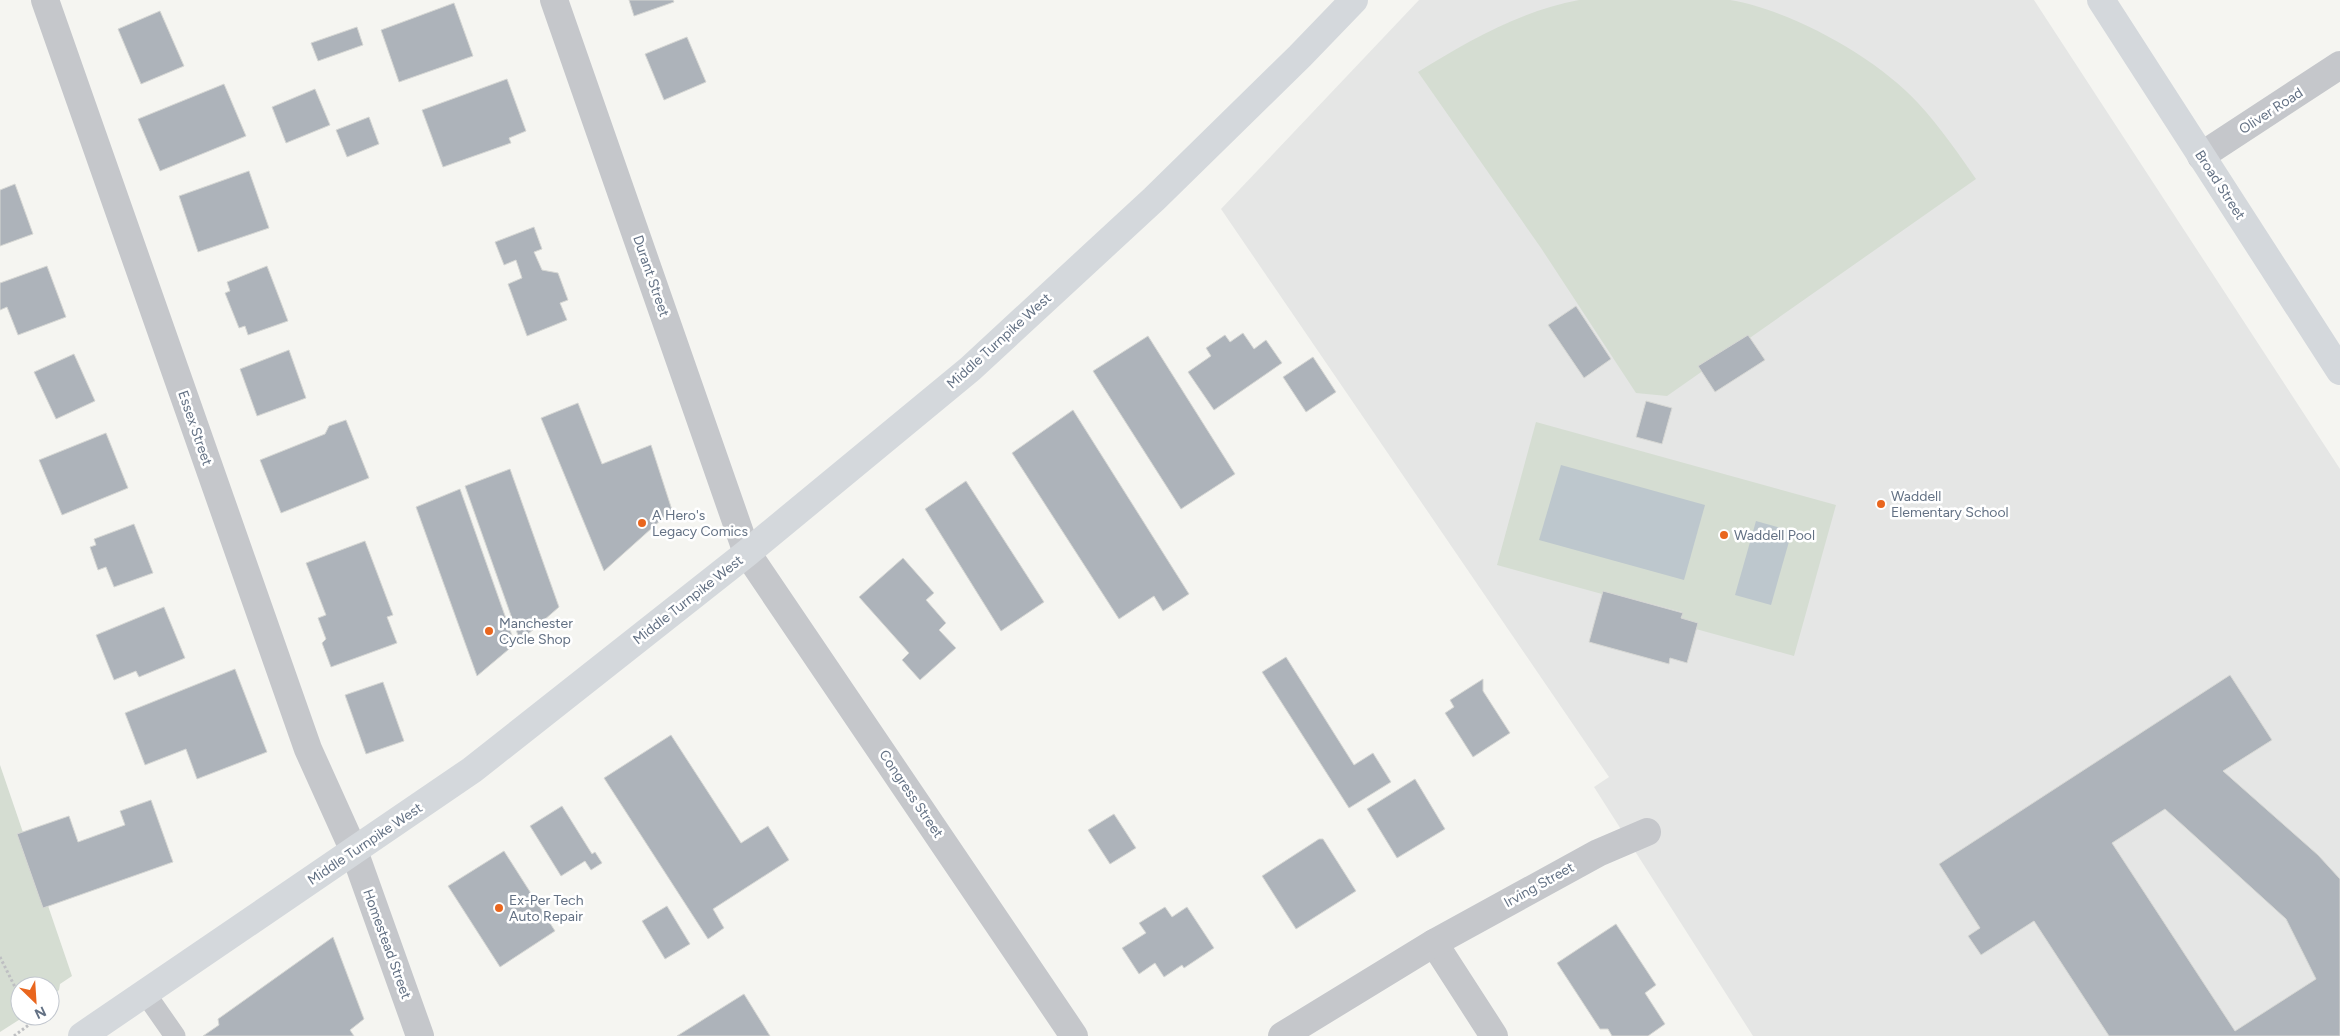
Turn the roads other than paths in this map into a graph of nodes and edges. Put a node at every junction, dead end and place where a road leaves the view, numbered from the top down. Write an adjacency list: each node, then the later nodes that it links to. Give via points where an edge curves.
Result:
1 (45, 0): 10 (street, Essex Street, via 308,749)
2 (554, 0): 8 (street, Durant Street)
3 (1354, 0): 8 (main road, Middle Turnpike West, via 1154,199 970,369)
4 (2100, 0): 6 (main road, Broad Street)
5 (2340, 66): 6 (street, Oliver Road)
6 (2201, 156): 7 (main road, Broad Street)
7 (2340, 370)
8 (748, 553): 10 (main road, Middle Turnpike West, via 472,770); 16 (street, Congress Street)
9 (1647, 832): 11 (street, Irving Street, via 1598,853)
10 (354, 852): 12 (main road, Middle Turnpike West); 15 (street, Homestead Street)
11 (1434, 943): 17 (street, Irving Street); 18 (street)
12 (145, 993): 13 (main road, Middle Turnpike West); 14 (lane)
13 (82, 1036)
14 (175, 1036)
15 (420, 1036)
16 (1074, 1036)
17 (1282, 1036)
18 (1494, 1036)

